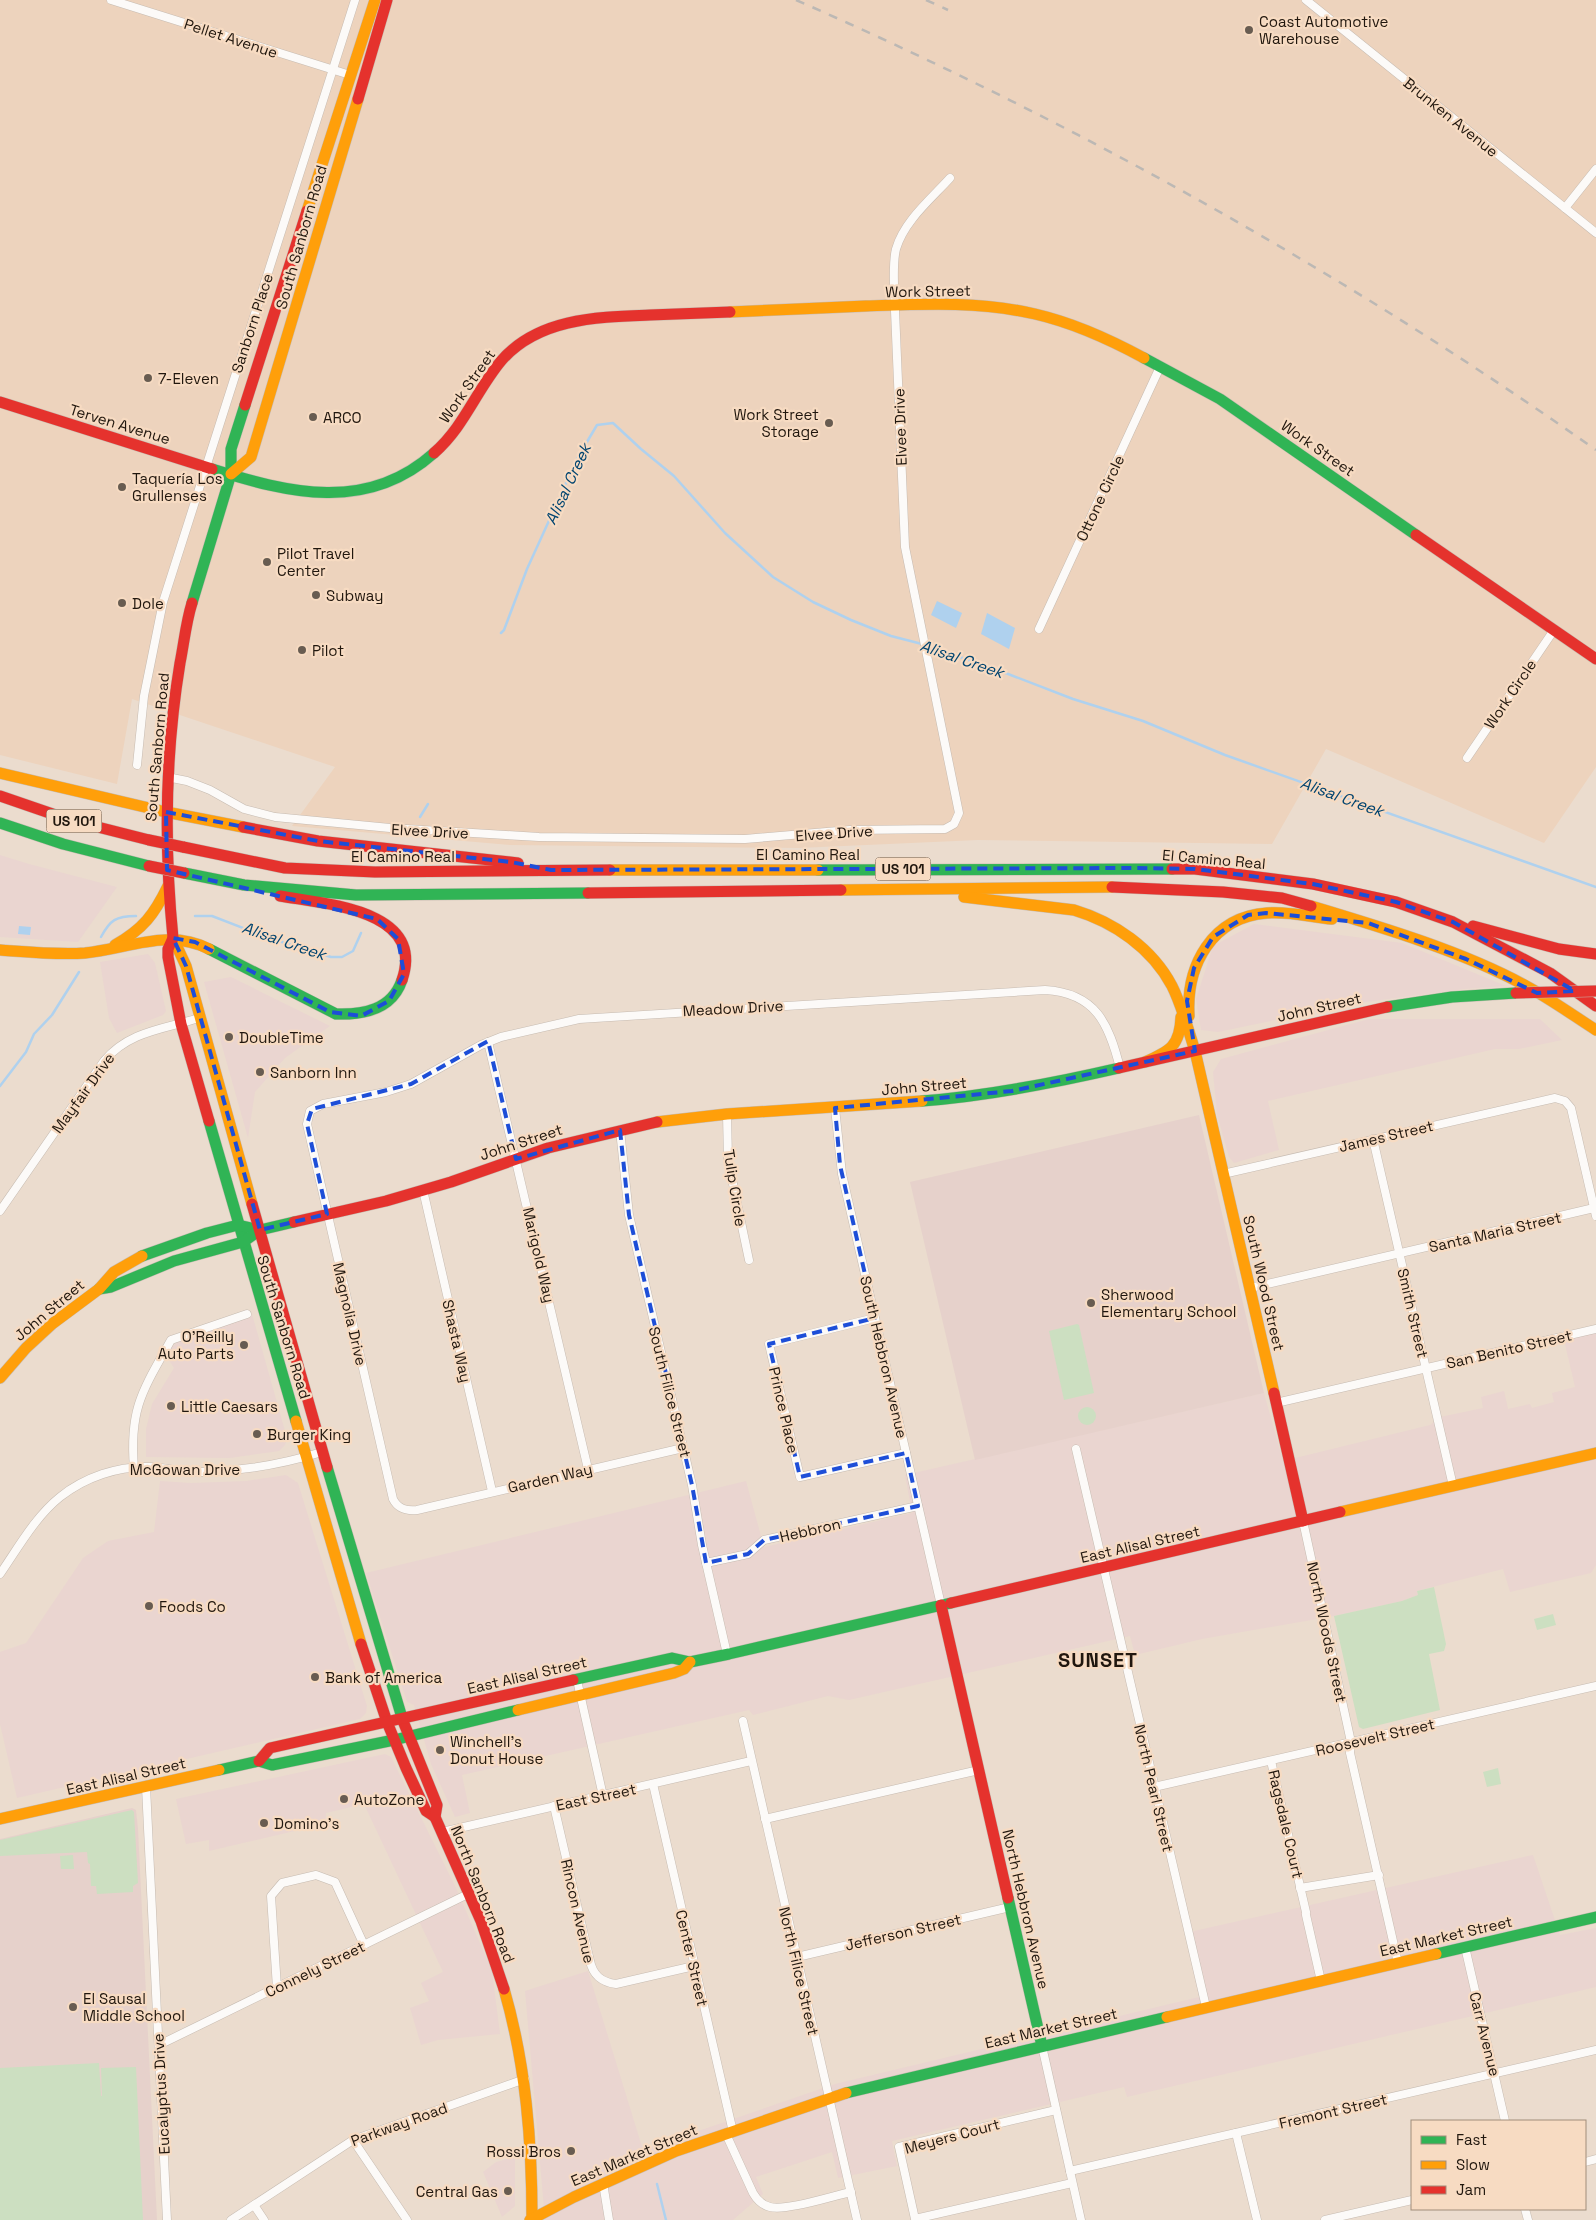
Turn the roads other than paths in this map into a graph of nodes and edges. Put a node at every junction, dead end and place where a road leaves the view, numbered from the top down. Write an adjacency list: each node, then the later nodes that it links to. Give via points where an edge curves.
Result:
1 (111, 0): 6 (street, Pellet Avenue)
2 (355, 0): 6 (street, Sanborn Place)
3 (375, 0): 7 (main road, South Sanborn Road)
4 (388, 0): 16 (main road, South Sanborn Road, via 251,457)
5 (1306, 0): 10 (street, Brunken Avenue)
6 (333, 70): 7 (street, Pellet Avenue); 15 (street, Sanborn Place)
7 (350, 75): 16 (main road, South Sanborn Road, via 231,449)
8 (1596, 169): 10 (street)
9 (950, 178): 12 (street, Elvee Drive, via 902,234 894,266)
10 (1565, 208): 11 (street, Brunken Avenue)
11 (1596, 233)
12 (895, 306): 13 (main road, Work Street, via 941,303 1035,314 1107,338); 16 (main road, Work Street, via 603,317 563,323 526,340 508,354 493,371 456,431 422,463 400,476 359,490 329,494 292,490); 23 (street, Elvee Drive, via 904,547 959,813 954,824 945,829 850,830 736,839 539,837 275,817 244,809 187,780)
13 (1160, 367): 17 (street, Ottone Circle); 18 (main road, Work Street, via 1220,399)
14 (0, 402): 15 (main road, Terven Avenue)
15 (206, 466): 16 (main road, Terven Avenue); 21 (street, Sanborn Place, via 153,644)
16 (231, 474): 23 (main road, South Sanborn Road, via 189,612 174,699)
17 (1039, 629)
18 (1554, 630): 19 (main road, Work Street); 20 (street, Work Circle)
19 (1596, 660)
20 (1467, 758)
21 (137, 765)
22 (0, 773): 25 (main road)
23 (167, 777): 25 (main road, South Sanborn Road)
24 (0, 796): 29 (main road, El Camino Real / US 101, bridge, via 70,820 149,840 285,868 375,872)
25 (166, 812): 29 (main road, via 318,841 511,862); 31 (main road, South Sanborn Road)
26 (0, 823): 28 (main road, US 101)
27 (0, 833): 28 (main road)
28 (63, 844): 30 (main road, US 101, bridge)
29 (551, 870): 33 (main road, El Camino Real / US 101, via 1195,869 1313,884 1396,902)
30 (244, 885): 32 (main road, US 101, via 356,894); 35 (main road, via 360,912 383,923 398,939 404,960 402,980 393,997 368,1014 336,1014 195,942)
31 (168, 886): 35 (main road, South Sanborn Road); 37 (main road, via 145,926)
32 (915, 891): 34 (main road, US 101, via 1115,888 1223,892 1282,898); 40 (main road, via 1060,908 1100,920 1126,935 1152,958 1167,978)
33 (1453, 922): 38 (main road, via 1559,950); 41 (main road, El Camino Real / US 101, via 1550,973)
34 (1368, 923): 44 (main road, US 101, via 1466,959 1528,987); 46 (main road, via 1266,913 1241,918 1212,937 1194,968 1188,992)
35 (173, 938): 37 (main road); 42 (main road, South Sanborn Road, via 186,966); 43 (main road, South Sanborn Road, via 168,957)
36 (0, 950): 37 (main road, via 53,954)
37 (104, 950)
38 (1596, 954)
39 (1596, 991): 46 (main road, John Street, bridge, via 1452,997 1389,1006)
40 (1179, 1004): 46 (main road); 47 (main road, via 1181,1025 1176,1044 1169,1051)
41 (1596, 1006)
42 (199, 1018): 43 (street, Mayfair Drive); 61 (main road, South Sanborn Road)
43 (181, 1024): 57 (street, Mayfair Drive, via 133,1037 110,1053); 60 (main road, South Sanborn Road)
44 (1596, 1030)
45 (488, 1042): 48 (street, Meadow Drive, via 536,1028 600,1016 1045,990 1080,999 1095,1011 1111,1034); 49 (street, Meadow Drive, via 411,1084); 54 (street, Marigold Way)
46 (1195, 1051): 47 (main road, John Street); 55 (main road, South Wood Street)
47 (1145, 1062): 48 (main road, John Street)
48 (1120, 1068): 50 (main road, John Street, via 964,1098)
49 (319, 1106): 59 (street, Magnolia Drive, via 308,1114 307,1124)
50 (835, 1108): 51 (main road, John Street); 68 (street, South Hebbron Avenue, via 842,1174)
51 (727, 1114): 52 (main road, John Street); 64 (street, Tulip Circle, via 728,1160)
52 (620, 1130): 54 (main road, John Street); 73 (street, South Filice Street, via 629,1214)
53 (1373, 1139): 55 (street, James Street); 58 (street, James Street, via 1550,1098 1560,1099 1571,1108); 63 (street, Smith Street)
54 (516, 1158): 56 (main road, John Street); 80 (street, Marigold Way)
55 (1224, 1174): 65 (main road, South Wood Street)
56 (423, 1190): 59 (main road, John Street); 82 (street, Shasta Way)
57 (0, 1211)
58 (1595, 1212): 63 (street, Santa Maria Street)
59 (328, 1214): 61 (main road, John Street); 84 (street, Magnolia Drive, via 393,1499 403,1509)
60 (238, 1225): 61 (main road, John Street); 62 (main road, South Sanborn Road); 66 (main road, John Street, via 141,1257 114,1272)
61 (260, 1230): 62 (main road, John Street); 75 (main road, South Sanborn Road)
62 (243, 1242): 66 (main road, John Street, via 183,1258); 78 (main road, South Sanborn Road)
63 (1400, 1254): 65 (street, Santa Maria Street); 70 (street, Smith Street)
64 (749, 1260)
65 (1250, 1288): 72 (main road, South Wood Street)
66 (99, 1289): 71 (main road, John Street, via 52,1324)
67 (247, 1314): 79 (street, via 171,1340 137,1406 132,1434)
68 (876, 1318): 76 (street, South Hebbron Avenue); 76 (street, Prince Place, via 769,1344 771,1354 800,1477)
69 (1596, 1329): 70 (street, San Benito Street)
70 (1425, 1368): 72 (street, San Benito Street); 81 (street, Smith Street)
71 (0, 1378)
72 (1276, 1403): 85 (main road, South Wood Street)
73 (683, 1448): 80 (street, Garden Way); 86 (street, South Filice Street)
74 (1076, 1449): 87 (street, North Pearl Street)
75 (322, 1452): 78 (street, McGowan Drive); 95 (main road, South Sanborn Road)
76 (906, 1452): 83 (street, South Hebbron Avenue)
77 (1596, 1453): 81 (main road, East Alisal Street)
78 (306, 1457): 79 (street, McGowan Drive, via 237,1470 193,1472); 97 (main road, South Sanborn Road)
79 (134, 1468): 88 (street, McGowan Drive, via 96,1476 61,1496 42,1514)
80 (588, 1469): 82 (street, Garden Way)
81 (1453, 1486): 85 (main road, East Alisal Street)
82 (492, 1491): 84 (street, Garden Way)
83 (918, 1506): 86 (street, Hebbron, via 764,1540 748,1554); 89 (street, South Hebbron Avenue)
84 (417, 1510)
85 (1303, 1521): 87 (main road, East Alisal Street); 100 (street, North Woods Street)
86 (706, 1563): 90 (street, South Filice Street)
87 (1103, 1568): 89 (main road, East Alisal Street); 107 (street, North Pearl Street)
88 (0, 1574)
89 (941, 1605): 90 (main road, East Alisal Street); 104 (main road, North Hebbron Avenue)
90 (728, 1654): 91 (main road, East Alisal Street)
91 (690, 1662): 92 (main road, East Alisal Street, via 672,1658); 94 (main road, East Alisal Street, via 674,1673)
92 (577, 1680): 94 (street); 95 (main road, East Alisal Street)
93 (1596, 1686): 100 (street, Roosevelt Street)
94 (580, 1696): 98 (main road, East Alisal Street); 108 (street)
95 (402, 1719): 97 (main road, East Alisal Street); 98 (main road, North Sanborn Road)
96 (743, 1721): 102 (street, North Filice Street)
97 (387, 1722): 99 (main road, North Sanborn Road); 101 (main road, East Alisal Street, via 270,1748)
98 (408, 1736): 99 (main road, East Alisal Street); 110 (main road, North Sanborn Road, via 437,1806)
99 (394, 1740): 101 (main road, East Alisal Street, via 272,1765); 110 (main road, North Sanborn Road, via 426,1811)
100 (1351, 1742): 103 (street, Roosevelt Street); 114 (street, via 1350,1754)
101 (259, 1761): 106 (main road, East Alisal Street)
102 (751, 1761): 105 (street, East Street); 111 (street, North Filice Street)
103 (1271, 1761): 107 (street, Roosevelt Street); 115 (street, Ragsdale Court)
104 (979, 1770): 111 (street); 117 (main road, North Hebbron Avenue)
105 (653, 1784): 108 (street, East Street); 123 (street, Center Street)
106 (146, 1787): 112 (main road, East Alisal Street); 127 (street, Eucalyptus Drive)
107 (1154, 1787): 126 (street, North Pearl Street)
108 (603, 1796): 109 (street, East Street)
109 (554, 1806): 113 (street, East Street); 123 (street, Rincon Avenue, via 595,1975 616,1984)
110 (435, 1817): 113 (main road, North Sanborn Road)
111 (765, 1819): 121 (street, North Filice Street)
112 (0, 1820)
113 (442, 1832): 116 (main road, North Sanborn Road)
114 (1379, 1875): 115 (street, Ragsdale Court); 122 (street)
115 (1300, 1888): 124 (street, Ragsdale Court)
116 (470, 1893): 119 (street, Connely Street); 131 (main road, North Sanborn Road, via 498,1967)
117 (1010, 1907): 121 (street, Jefferson Street); 128 (main road, North Hebbron Avenue)
118 (1596, 1917): 120 (main road, East Market Street)
119 (364, 1945): 125 (street, Connely Street); 125 (street, via 335,1882 316,1875 282,1883 271,1896)
120 (1465, 1947): 122 (main road, East Market Street); 130 (street, Carr Avenue)
121 (797, 1957): 132 (street, North Filice Street)
122 (1398, 1963): 124 (main road, East Market Street)
123 (694, 1966): 135 (street, Center Street)
124 (1321, 1981): 126 (main road, East Market Street)
125 (277, 1988): 127 (street, Connely Street)
126 (1206, 2007): 128 (main road, East Market Street)
127 (159, 2045): 144 (street, Eucalyptus Drive)
128 (1042, 2046): 132 (main road, East Market Street, via 876,2084); 133 (street, North Hebbron Avenue)
129 (1596, 2050): 130 (street, Fremont Street)
130 (1495, 2073): 134 (street, Carr Avenue); 136 (street, Fremont Street)
131 (525, 2079): 137 (street, Parkway Road); 148 (main road, North Sanborn Road)
132 (829, 2099): 135 (main road, East Market Street); 141 (street, North Filice Street)
133 (1056, 2110): 138 (street, North Hebbron Avenue); 140 (street, Meyers Court, via 898,2147 915,2219)
134 (1505, 2120)
135 (730, 2133): 139 (main road, East Market Street, via 676,2151); 141 (street, Center Street, via 751,2190 764,2206 780,2208)
136 (1236, 2134): 138 (street, Fremont Street); 152 (street)
137 (353, 2140): 143 (street, Parkway Road); 147 (street)
138 (1070, 2171): 140 (street, North Hebbron Avenue)
139 (603, 2183): 148 (main road, East Market Street); 149 (street)
140 (1072, 2183): 151 (street, North Hebbron Avenue)
141 (851, 2192): 150 (street, North Filice Street)
142 (1411, 2200): 153 (street)
143 (254, 2204): 145 (street, Parkway Road); 146 (street)
144 (167, 2220)
145 (231, 2220)
146 (264, 2220)
147 (407, 2220)
148 (531, 2220)
149 (610, 2220)
150 (858, 2220)
151 (1081, 2220)
152 (1257, 2220)
153 (1325, 2220)

